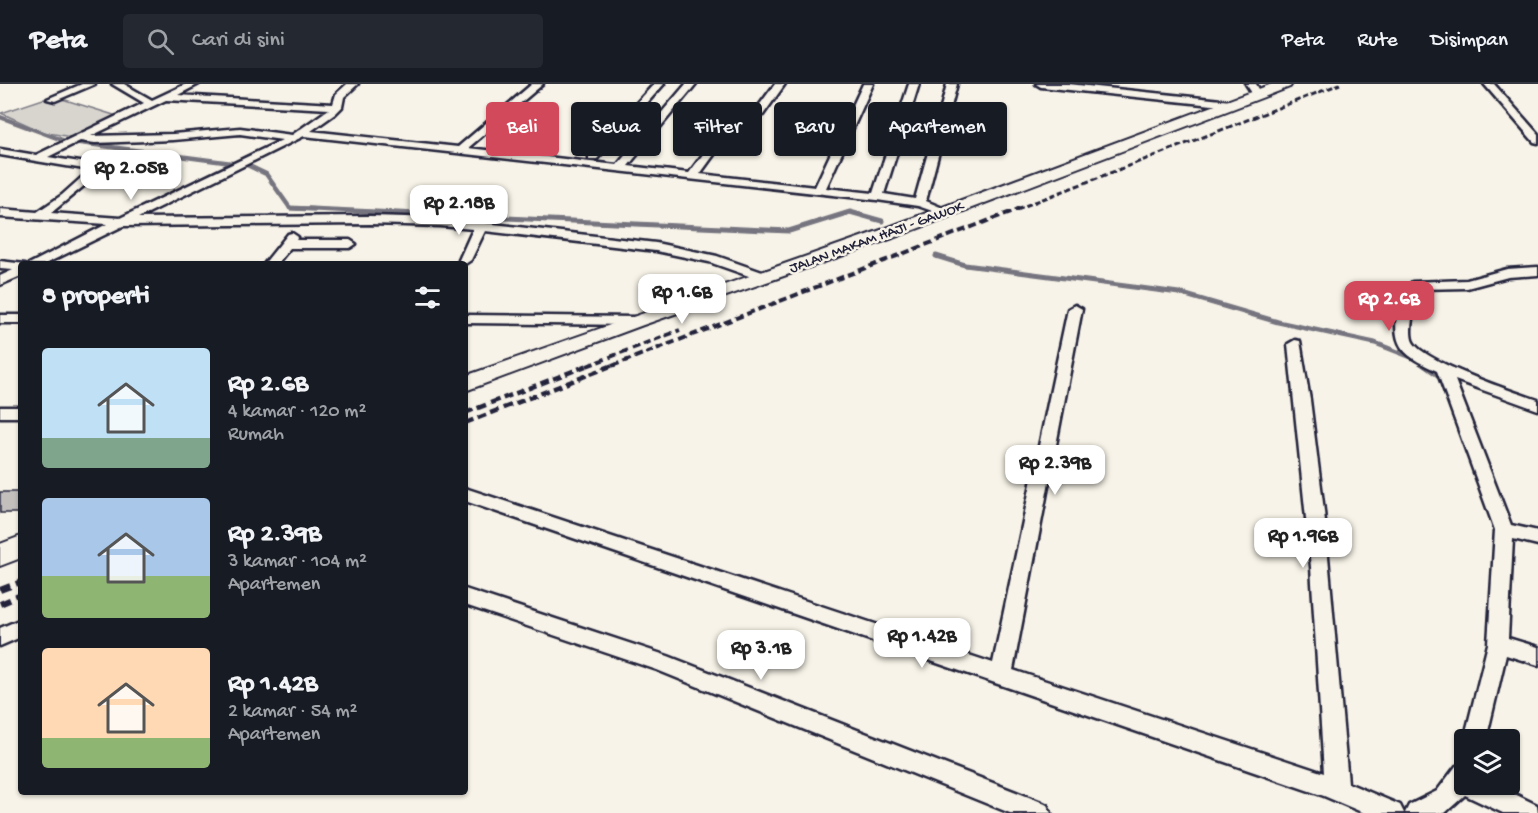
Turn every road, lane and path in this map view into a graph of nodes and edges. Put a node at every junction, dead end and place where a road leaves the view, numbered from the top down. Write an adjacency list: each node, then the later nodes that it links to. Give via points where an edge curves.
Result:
1 (90, 84): 17 (street)
2 (117, 84): 21 (street)
3 (194, 84): 16 (street)
4 (353, 84): 23 (street, via 339,96)
5 (537, 84): 27 (street)
6 (659, 84): 18 (street)
7 (691, 84): 33 (street)
8 (780, 84): 35 (street, via 759,113 731,124)
9 (868, 84): 36 (street)
10 (914, 84): 19 (street)
11 (952, 84): 20 (street)
12 (1041, 84): 22 (street)
13 (1285, 84): 15 (street, JALAN MAKAM HAJI - GAWOK)
14 (1489, 84): 26 (street)
15 (1254, 89): 22 (street, JALAN MAKAM HAJI - GAWOK)
16 (165, 97): 21 (street); 23 (street)
17 (52, 99)
18 (642, 102)
19 (908, 102)
20 (947, 102)
21 (151, 103): 25 (street)
22 (1231, 104): 39 (street, JALAN MAKAM HAJI - GAWOK)
23 (337, 106): 24 (street)
24 (298, 136): 25 (street, via 240,132); 33 (street); 43 (street)
25 (73, 140): 31 (street)
26 (1538, 140)
27 (463, 147)
28 (0, 152): 31 (street)
29 (890, 156): 37 (street)
30 (933, 156): 38 (street)
31 (39, 157): 32 (street)
32 (99, 168): 34 (street); 41 (street)
33 (620, 168): 36 (street)
34 (144, 171)
35 (693, 175)
36 (819, 191): 37 (street)
37 (877, 197): 38 (street)
38 (920, 203): 39 (street)
39 (944, 211): 54 (street, JALAN MAKAM HAJI - GAWOK)
40 (0, 213): 41 (street)
41 (39, 216): 43 (street)
42 (303, 221): 43 (street); 44 (street, via 406,220); 45 (street)
43 (123, 222): 48 (street)
44 (482, 226): 47 (street); 54 (street, via 656,247 712,259)
45 (287, 244): 46 (street); 49 (street)
46 (350, 244)
47 (465, 260)
48 (40, 261)
49 (273, 261)
50 (0, 265): 51 (street)
51 (18, 268)
52 (18, 271): 55 (street)
53 (1538, 271): 62 (street, via 1506,273 1467,284 1422,284 1413,288 1406,308 1405,341)
54 (763, 277): 60 (street, JALAN MAKAM HAJI - GAWOK)
55 (0, 281)
56 (1075, 309): 77 (street)
57 (0, 319): 58 (street)
58 (18, 319)
59 (468, 319): 60 (street)
60 (636, 321): 63 (street, JALAN MAKAM HAJI - GAWOK)
61 (1295, 344): 79 (street, via 1311,460)
62 (1444, 373): 64 (street); 68 (street)
63 (468, 383)
64 (1538, 405)
65 (0, 412): 66 (street)
66 (18, 412)
67 (468, 495): 77 (street)
68 (1504, 530): 69 (street); 75 (street)
69 (1538, 538)
70 (18, 548): 71 (street)
71 (0, 555)
72 (468, 598): 82 (street, via 661,662)
73 (18, 629): 74 (street)
74 (0, 637)
75 (1498, 644): 76 (street); 78 (street)
76 (1538, 657)
77 (1000, 676): 79 (street)
78 (1478, 729)
79 (1337, 791): 83 (street)
80 (1454, 792): 84 (street, via 1438,805)
81 (1492, 795): 85 (street)
82 (1039, 813)
83 (1392, 813)
84 (1417, 813)
85 (1529, 813)

